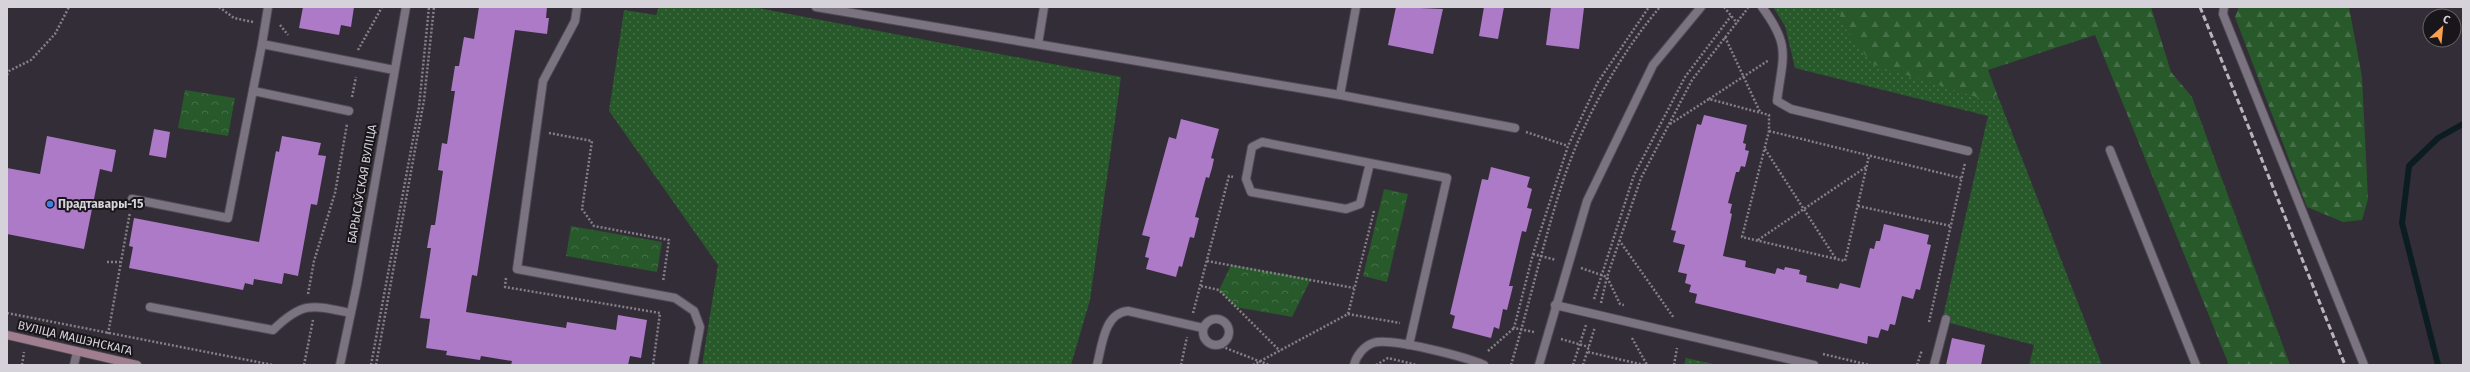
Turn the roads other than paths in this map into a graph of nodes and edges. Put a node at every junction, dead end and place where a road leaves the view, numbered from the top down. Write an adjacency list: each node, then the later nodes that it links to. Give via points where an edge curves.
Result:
1 (268, 7): 10 (street)
2 (406, 7): 12 (street, БАРЫСАЎСКАЯ ВУЛІЦА)
3 (577, 7): 33 (street, via 576,21 543,81 517,269 675,298 694,311 700,327)
4 (816, 7): 11 (street)
5 (1044, 7): 11 (street)
6 (1356, 7): 14 (street)
7 (1701, 7): 21 (street, via 1653,65 1588,201)
8 (1762, 7): 18 (street, via 1778,29 1784,49 1777,101 1791,109)
9 (2224, 7): 40 (street, via 2223,14)
10 (262, 44): 12 (street); 13 (street)
11 (1038, 44): 14 (street)
12 (394, 70): 23 (street, БАРЫСАЎСКАЯ ВУЛІЦА)
13 (253, 91): 15 (street); 20 (street, via 228,218)
14 (1340, 95): 16 (street)
15 (349, 111)
16 (1515, 128)
17 (2110, 150): 39 (street)
18 (1968, 151)
19 (1370, 163): 19 (street, via 1360,204 1346,209 1252,192 1246,179 1252,147 1262,142); 27 (street, via 1446,178)
20 (132, 199)
21 (1555, 305): 36 (street); 37 (street)
22 (150, 307): 23 (street, via 273,330 287,316 308,306)
23 (350, 313): 32 (street, БАРЫСАЎСКАЯ ВУЛІЦА)
24 (1946, 319): 38 (street)
25 (1203, 328): 25 (street, via 1207,342 1218,345 1228,338 1230,333 1225,322 1214,319 1208,321); 34 (street, via 1120,312 1108,322)
26 (7, 335): 28 (main road, ВУЛІЦА МАШЭНСКАГА)
27 (1409, 345): 29 (street); 35 (street, via 1393,341 1373,343 1356,356)
28 (77, 352): 30 (street); 31 (main road, ВУЛІЦА МАШЭНСКАГА)
29 (1482, 364)
30 (74, 365)
31 (137, 365)
32 (340, 365)
33 (693, 365)
34 (1097, 365)
35 (1354, 365)
36 (1539, 365)
37 (1814, 365)
38 (1934, 365)
39 (2196, 365)
40 (2364, 365)

